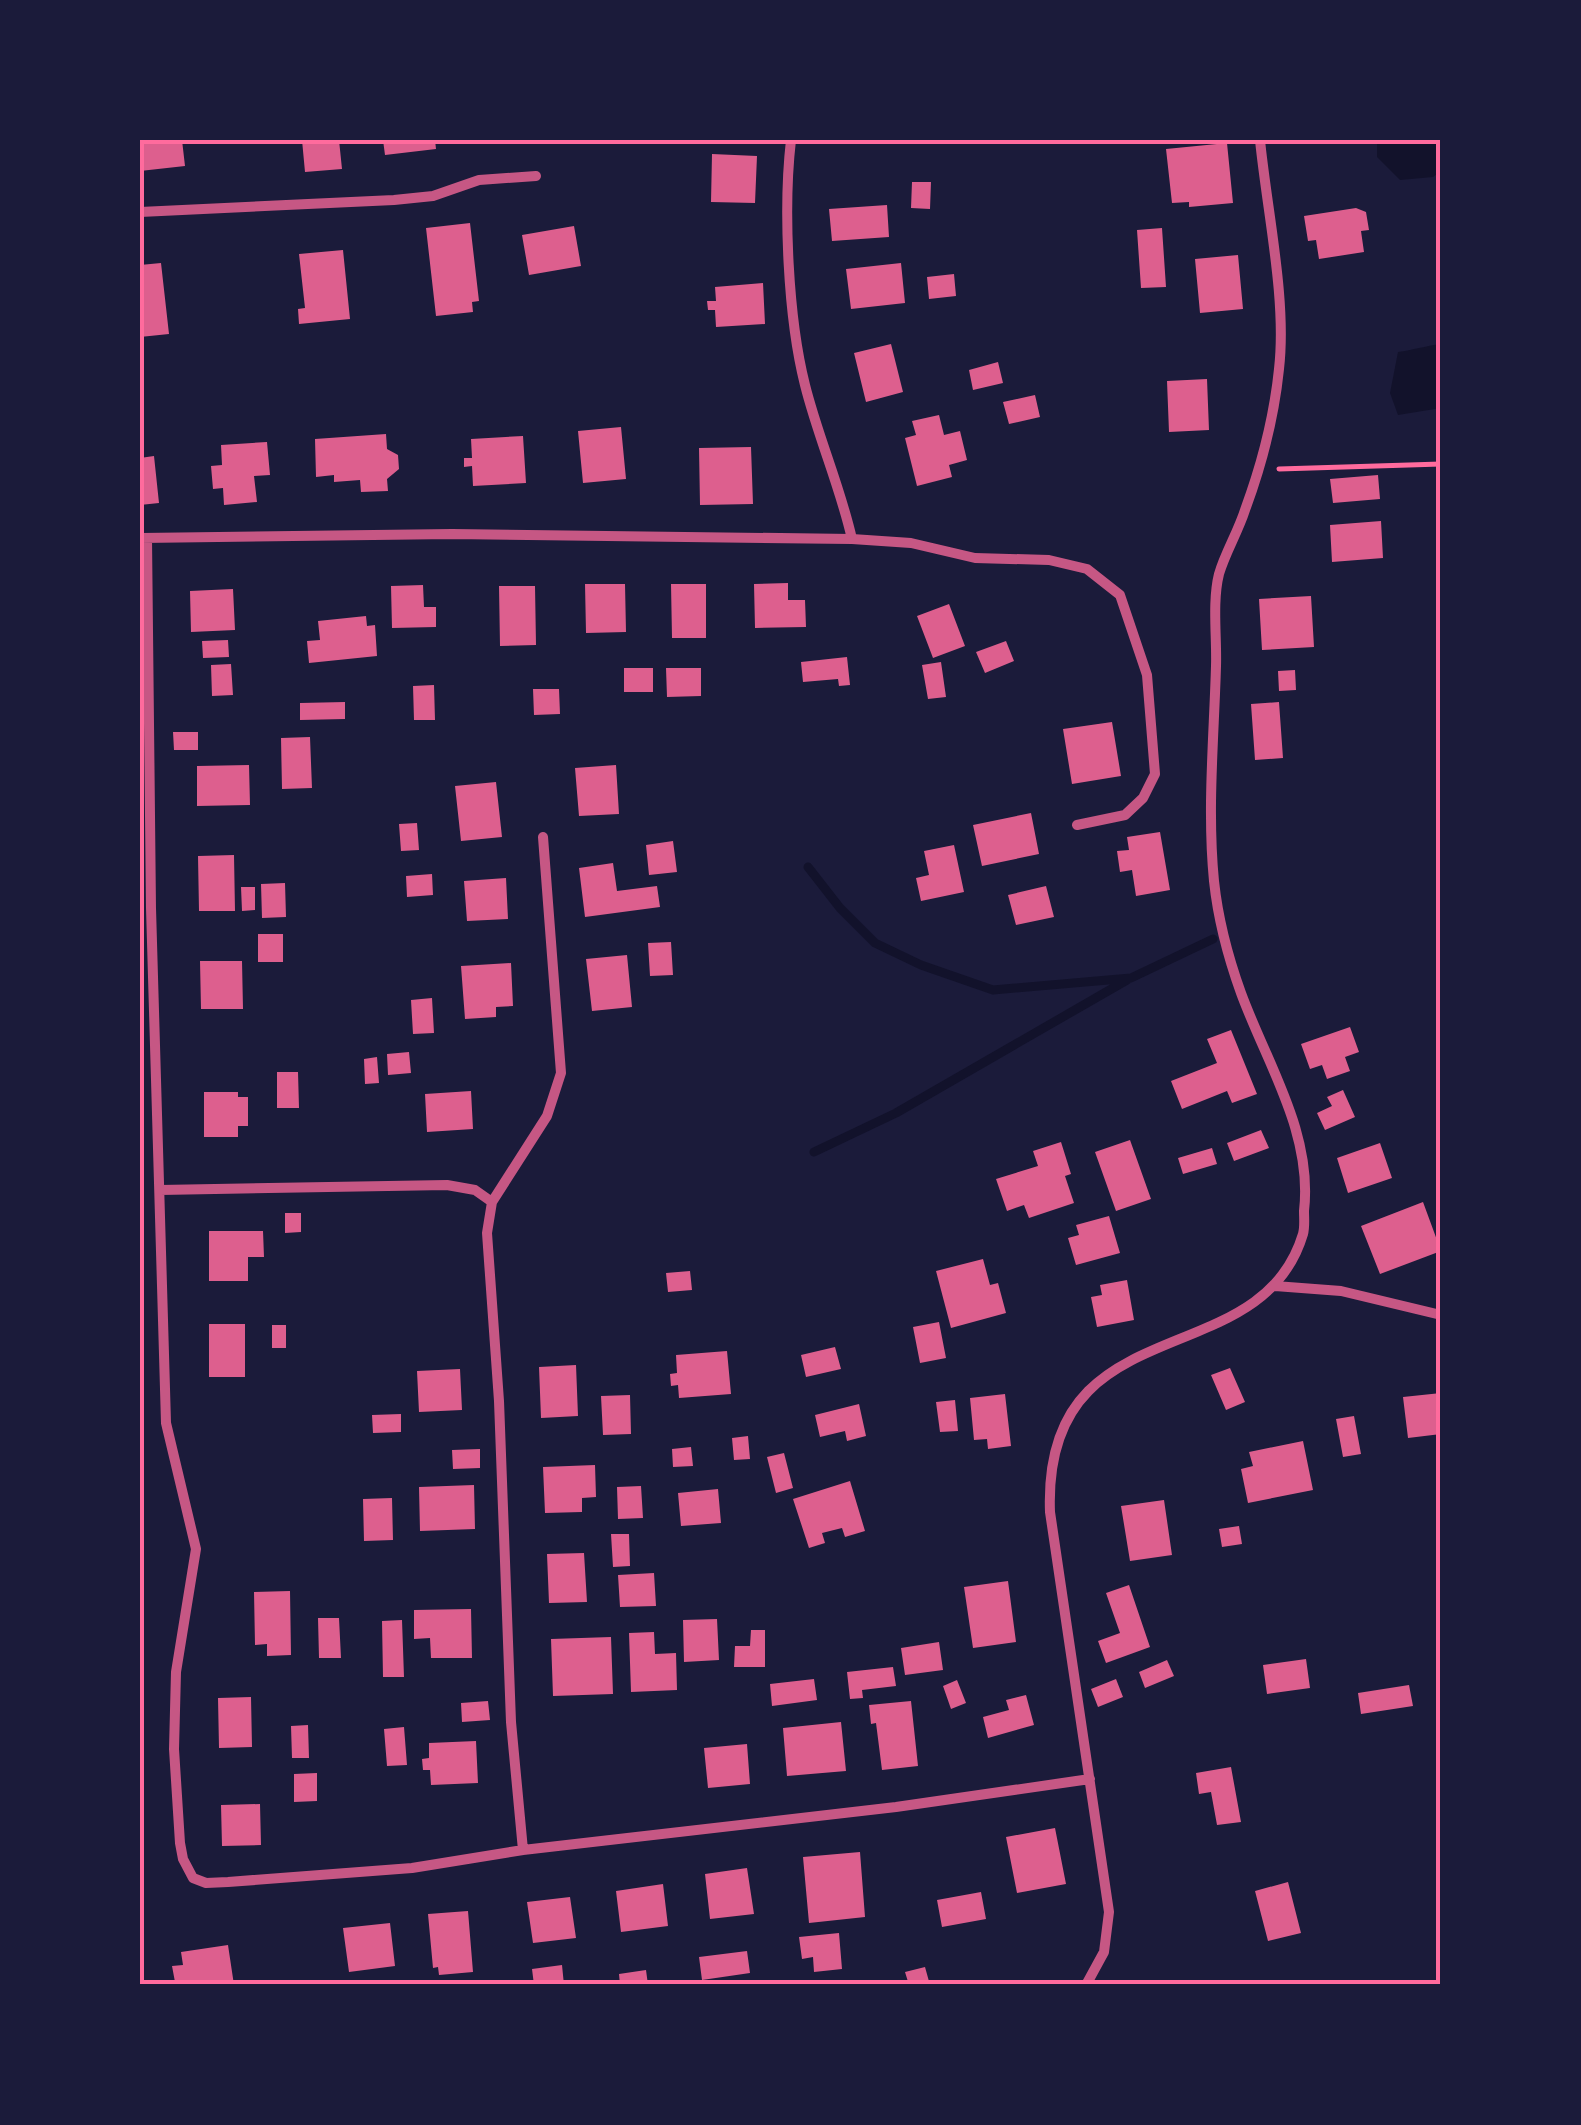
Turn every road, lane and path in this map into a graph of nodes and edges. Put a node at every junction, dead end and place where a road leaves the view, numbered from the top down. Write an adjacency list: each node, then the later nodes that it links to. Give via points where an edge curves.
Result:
1 (791, 140): 8 (street, via 788,210 798,348)
2 (1260, 140): 6 (street, via 1280,364)
3 (536, 176): 4 (street, via 480,180 404,199)
4 (140, 212)
5 (1441, 464): 6 (path)
6 (1259, 470): 13 (street, via 1218,576 1212,810 1214,880 1228,952 1294,1121 1305,1177 1304,1232)
7 (143, 538): 8 (street); 11 (street)
8 (852, 539): 9 (street, via 975,558 1049,560 1088,569 1120,595 1148,675 1155,774 1125,816)
9 (1077, 825)
10 (543, 836): 12 (street, via 561,1073 548,1116)
11 (160, 1190): 12 (street, via 447,1185); 16 (street, via 166,1423 196,1549 175,1708 178,1828 188,1871 200,1882 228,1882 395,1870)
12 (492, 1202): 16 (street, via 488,1254)
13 (1275, 1286): 14 (street, via 1341,1291); 15 (street, via 1227,1320 1116,1367 1079,1403 1054,1451 1050,1512)
14 (1441, 1315)
15 (1090, 1779): 16 (street); 17 (street, via 1109,1912 1104,1952)
16 (522, 1850)
17 (1086, 1985)

